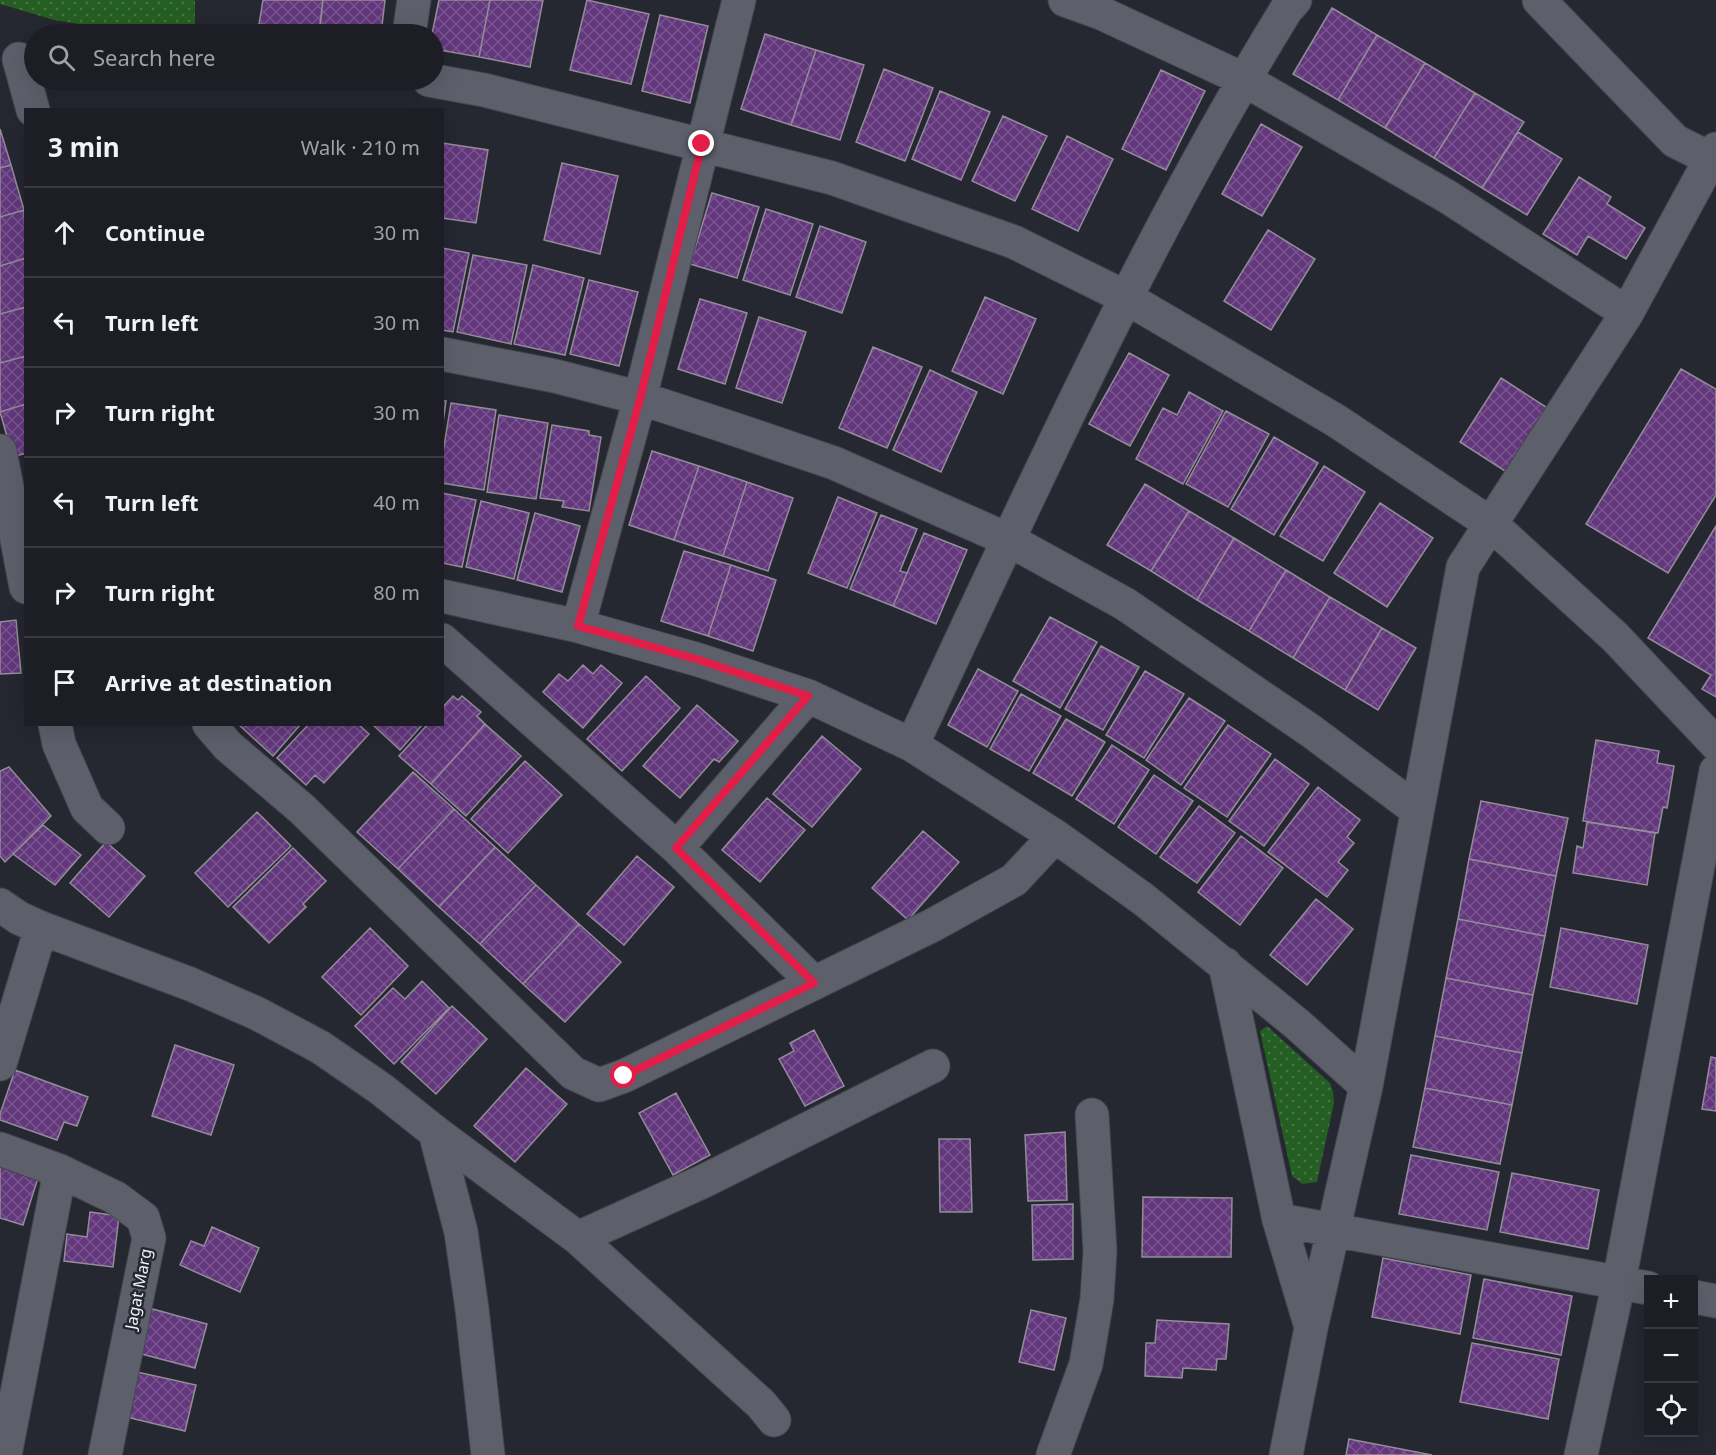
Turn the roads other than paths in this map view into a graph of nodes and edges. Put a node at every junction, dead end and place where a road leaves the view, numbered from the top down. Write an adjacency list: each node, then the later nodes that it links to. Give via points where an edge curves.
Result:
1 (414, 0): 6 (street)
2 (739, 0): 13 (street)
3 (1065, 0): 9 (street)
4 (1294, 0): 9 (street)
5 (1550, 5): 14 (street, via 1675,141)
6 (410, 24)
7 (18, 56): 8 (street)
8 (24, 78)
9 (1243, 79): 15 (street); 16 (street, via 1448,197)
10 (444, 83): 13 (street)
11 (27, 90): 12 (street)
12 (32, 108)
13 (702, 144): 15 (street, via 832,178 1004,239); 18 (street)
14 (1714, 154): 16 (street)
15 (1125, 297): 20 (street, via 1335,420); 21 (street)
16 (1627, 313): 20 (street)
17 (444, 354): 18 (street, via 555,375)
18 (640, 399): 21 (street, via 834,463); 24 (street)
19 (0, 451): 22 (street)
20 (1491, 524): 29 (street, via 1615,637); 32 (street, via 1462,567)
21 (1009, 540): 30 (street); 32 (street, via 1125,604 1311,731)
22 (24, 577)
23 (444, 596): 24 (street)
24 (578, 626): 26 (street)
25 (444, 642): 35 (street)
26 (808, 696): 30 (street); 35 (street)
27 (55, 726): 33 (street, via 59,744 87,808)
28 (212, 726): 38 (street, via 228,746 302,809 573,1073 599,1084 624,1076)
29 (1716, 744)
30 (912, 745): 34 (street)
31 (1716, 771): 49 (street)
32 (1417, 810): 41 (street)
33 (108, 828)
34 (1054, 836): 37 (street); 38 (street, via 1014,880)
35 (676, 848): 38 (street)
36 (15, 921): 39 (street); 43 (street, via 190,984 256,1013 328,1053)
37 (1225, 964): 41 (street); 46 (street)
38 (814, 983)
39 (0, 1064)
40 (933, 1066): 48 (street, via 704,1181)
41 (1366, 1086): 47 (street)
42 (1092, 1115): 58 (street, via 1100,1251 1097,1299 1086,1364)
43 (435, 1132): 48 (street); 57 (street, via 461,1232)
44 (0, 1149): 45 (street, Jagat Marg)
45 (60, 1171): 53 (street); 56 (street, Jagat Marg, via 116,1198 143,1218 149,1238)
46 (1279, 1220): 47 (street); 52 (street)
47 (1334, 1230): 49 (street); 52 (street)
48 (578, 1238): 54 (street)
49 (1634, 1285): 60 (street)
50 (1698, 1298): 51 (street)
51 (1716, 1301)
52 (1311, 1328): 59 (street)
53 (11, 1372): 55 (street)
54 (774, 1420)
55 (5, 1455)
56 (105, 1455)
57 (488, 1455)
58 (1053, 1455)
59 (1286, 1455)
60 (1581, 1455)

